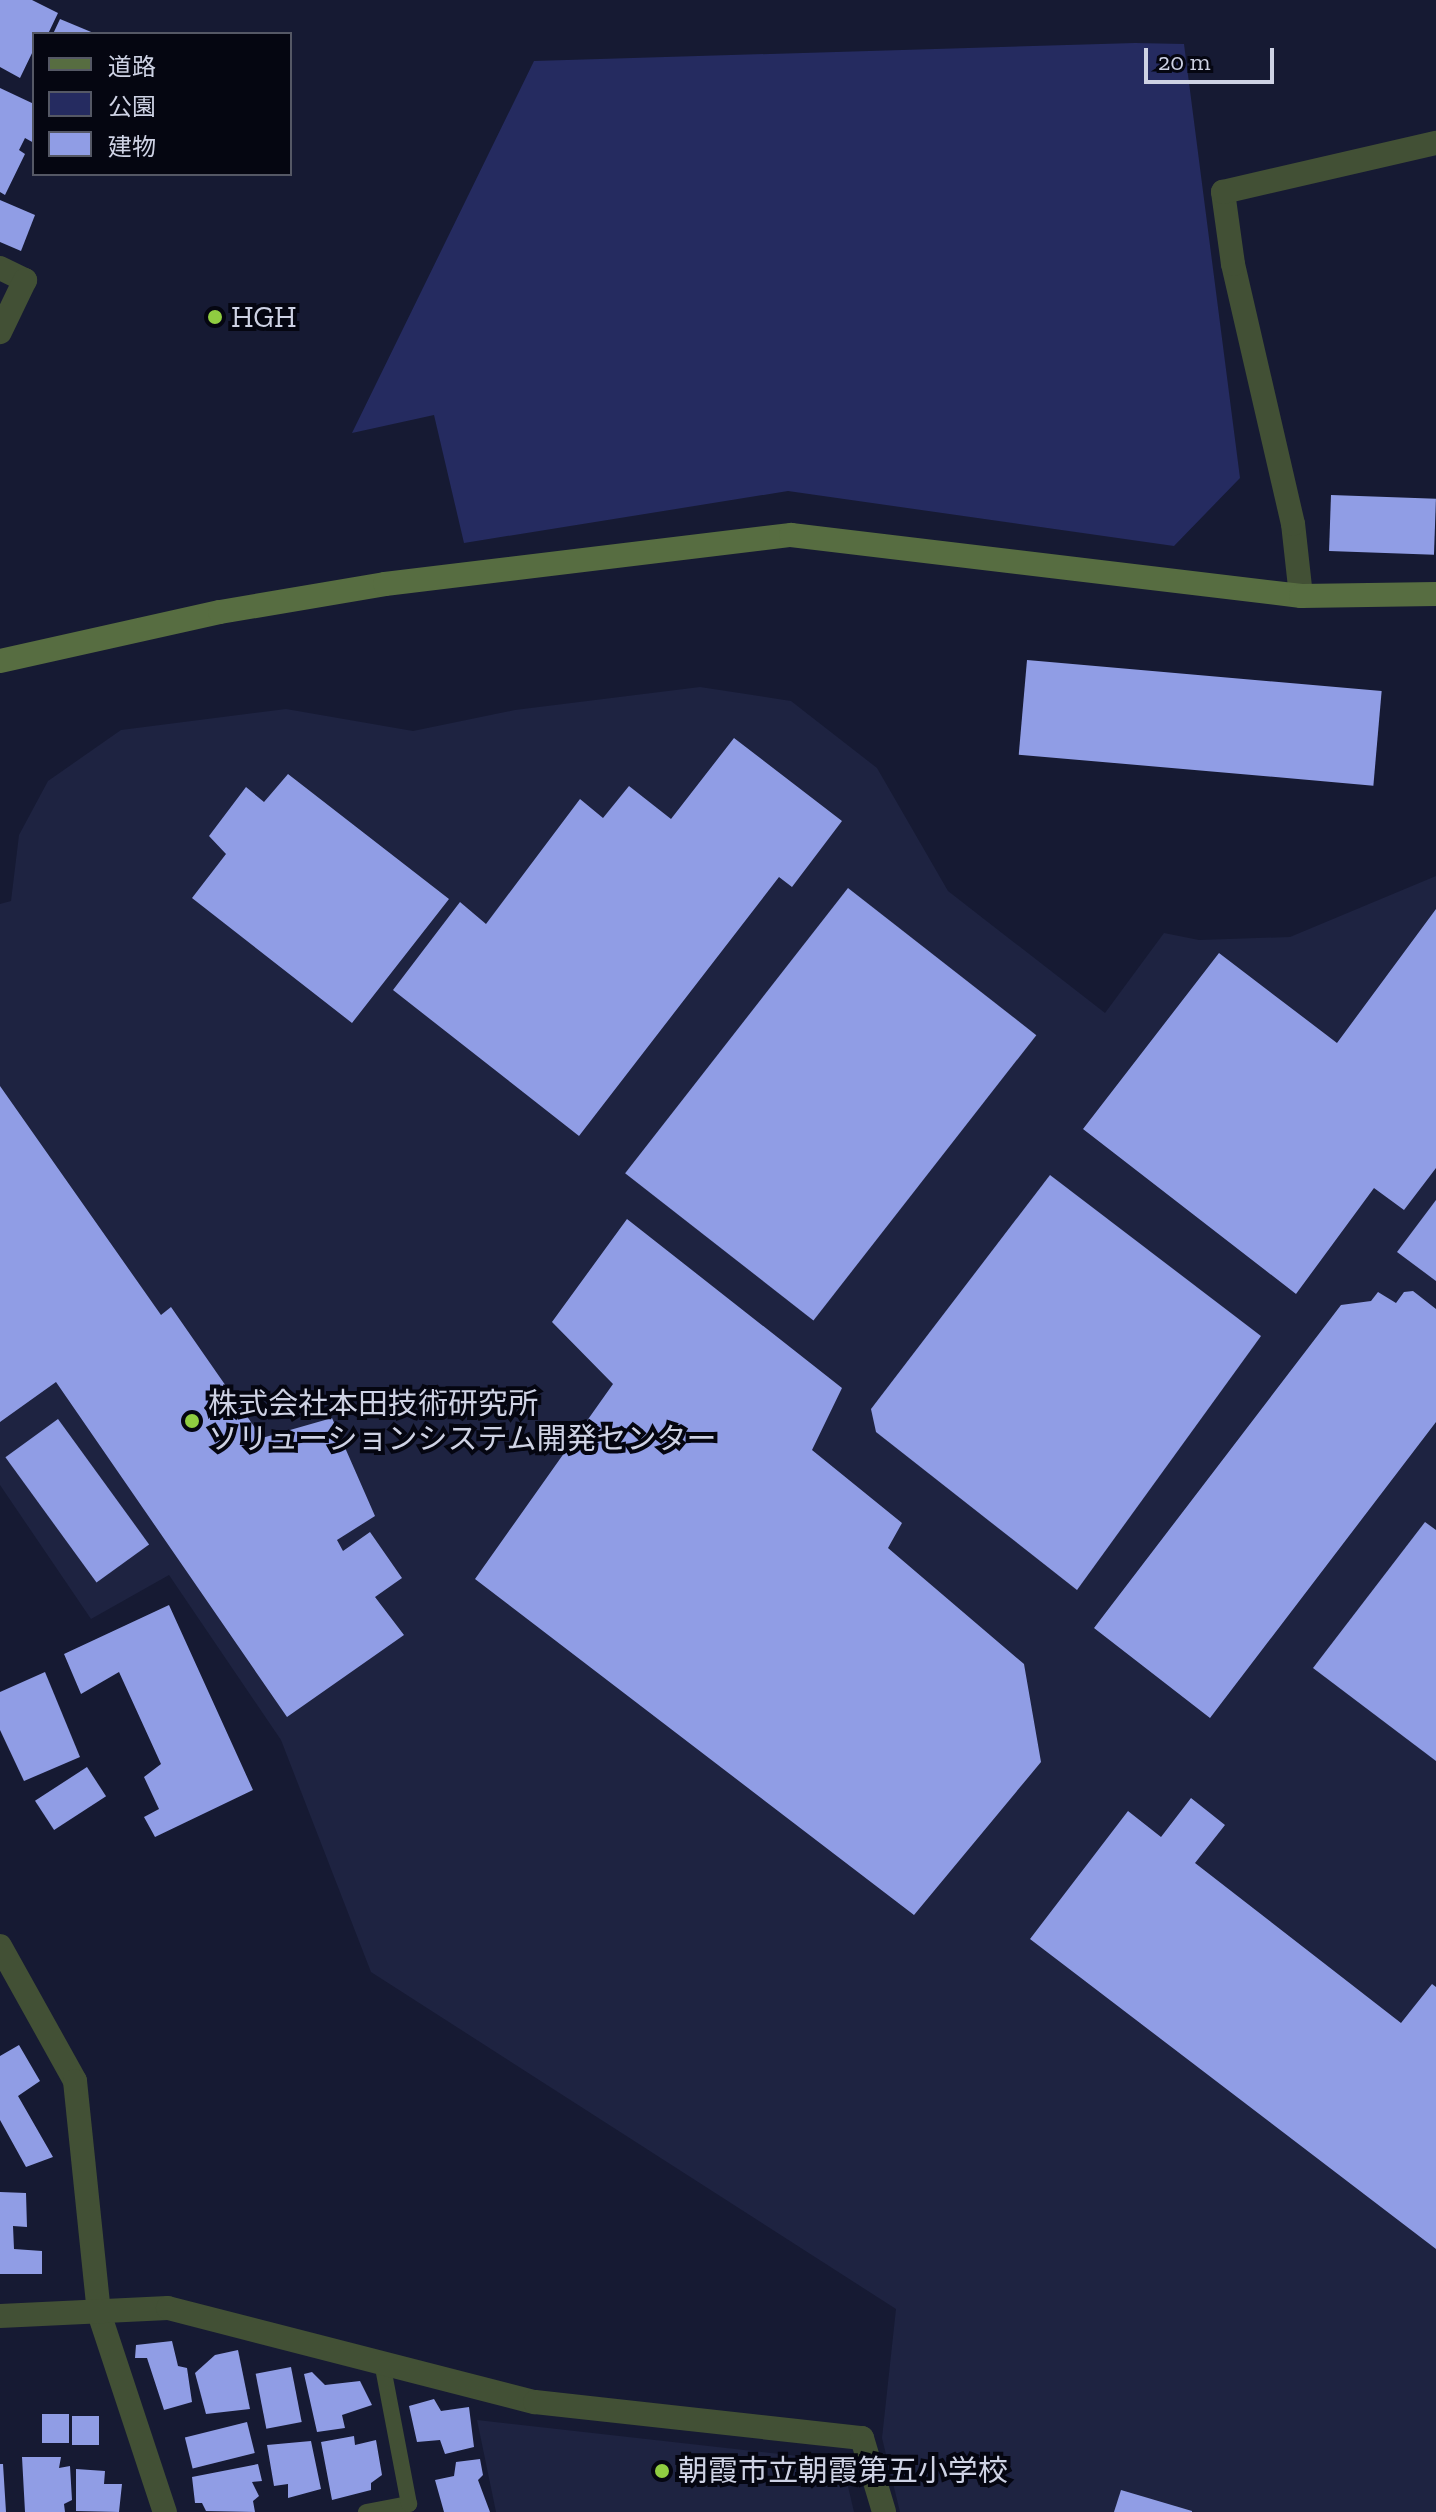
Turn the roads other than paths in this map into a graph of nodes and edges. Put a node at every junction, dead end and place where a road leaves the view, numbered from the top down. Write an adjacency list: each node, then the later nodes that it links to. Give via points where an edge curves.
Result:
1 (1436, 143): 5 (street, via 1223,192 1233,264 1293,524)
2 (0, 268): 3 (street, via 25,280)
3 (0, 332)
4 (1436, 594): 5 (street)
5 (1301, 596): 6 (street, via 791,535 385,584 220,612)
6 (0, 661)
7 (0, 1946): 8 (street, via 75,2081)
8 (99, 2313): 9 (street); 10 (street, via 168,2308); 11 (street)
9 (0, 2316)
10 (382, 2362): 12 (lane, via 409,2504); 13 (street, via 535,2402 862,2438)
11 (165, 2512)
12 (366, 2512)
13 (884, 2512)

